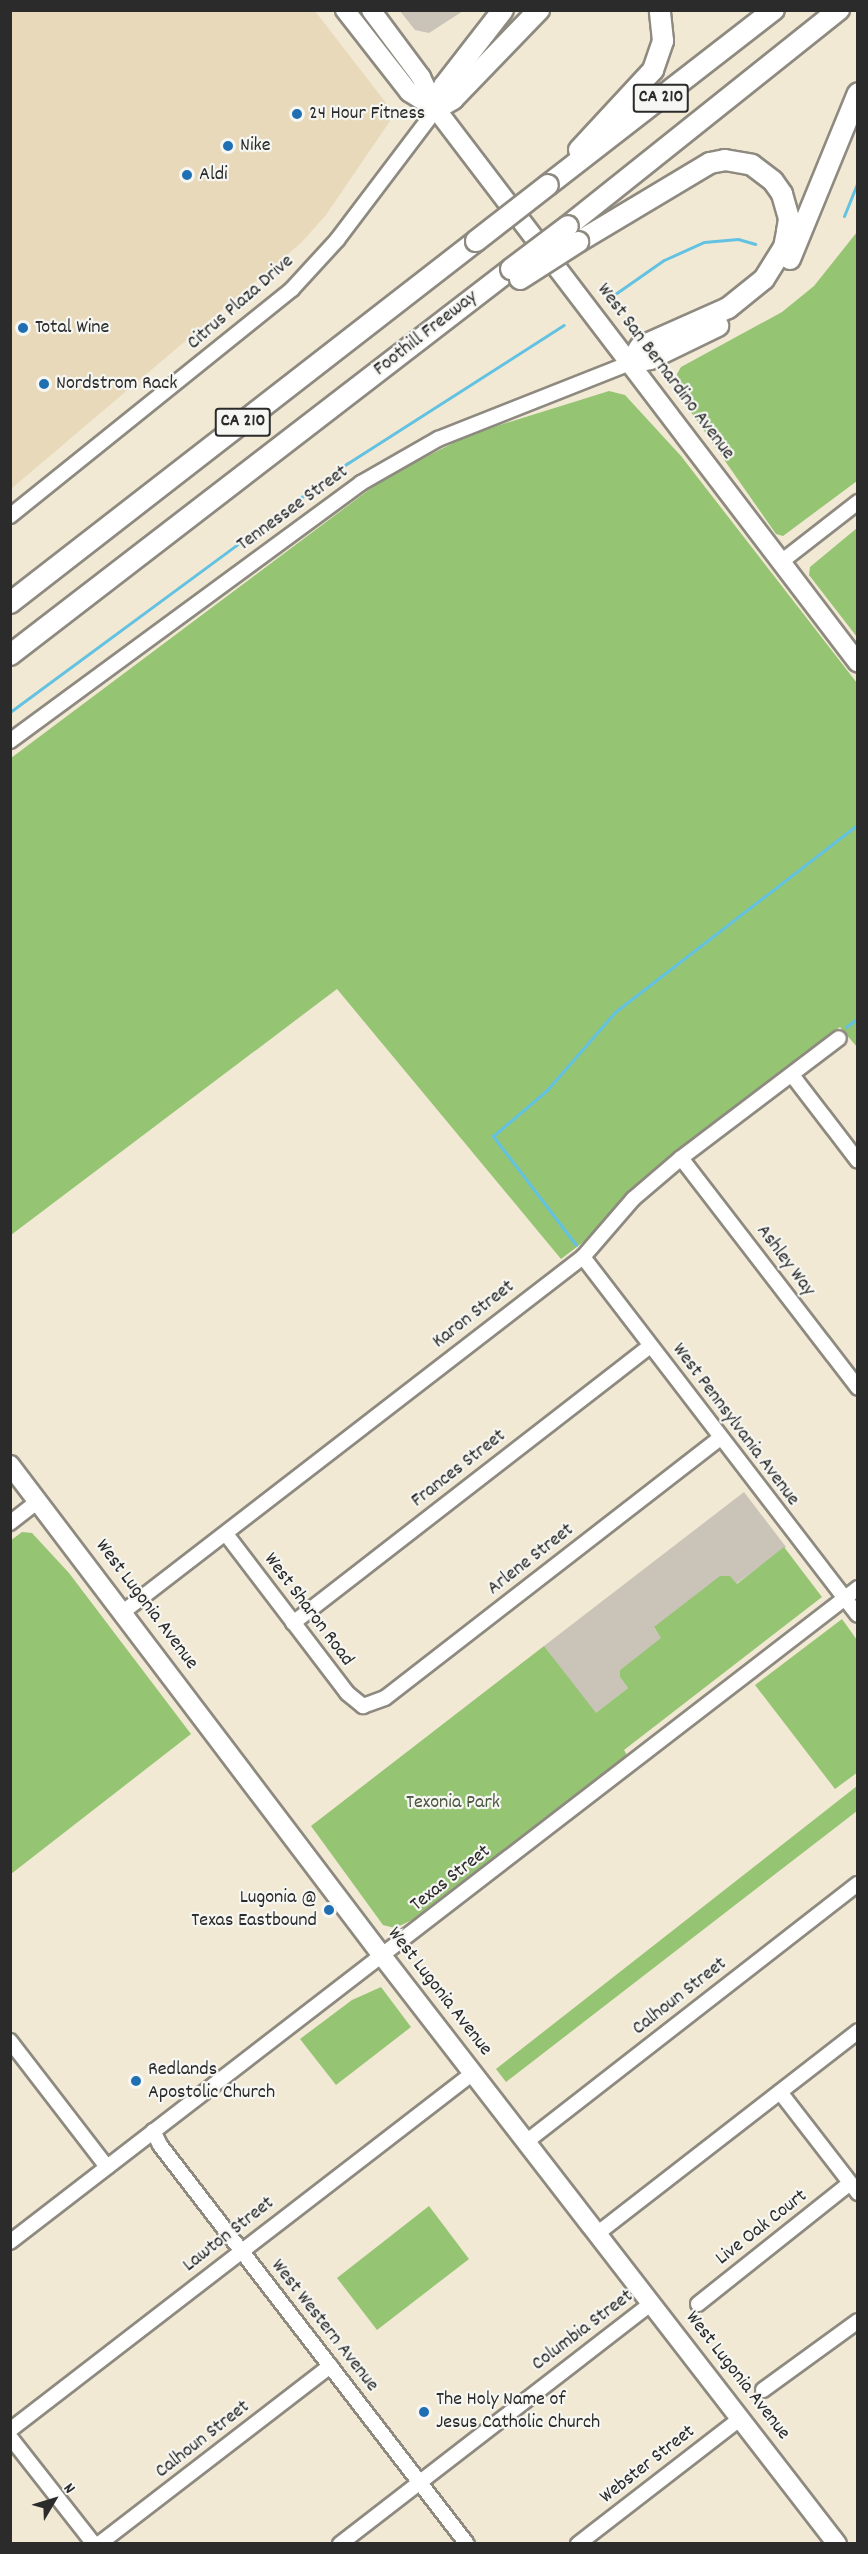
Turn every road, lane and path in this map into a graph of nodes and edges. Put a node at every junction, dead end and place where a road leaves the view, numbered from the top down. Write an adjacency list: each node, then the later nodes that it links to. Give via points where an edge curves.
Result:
1 (345, 10): 9 (main road, via 409,92)
2 (371, 10): 9 (main road, via 422,77)
3 (503, 10): 9 (highway, via 444,86)
4 (539, 10): 9 (highway, via 453,99)
5 (660, 10): 10 (highway, via 663,41 653,70)
6 (774, 10): 10 (highway, CA 210)
7 (839, 10): 11 (highway, Foothill Freeway / CA 210)
8 (858, 93): 12 (highway, via 802,232 783,275 771,291 741,316 650,359)
9 (436, 109): 12 (main road, West San Bernardino Avenue); 14 (street, Citrus Plaza Drive, via 337,240 292,289)
10 (548, 185): 16 (highway, CA 210, bridge)
11 (573, 234): 12 (highway, via 710,163 725,160 752,165 773,181 782,194 789,219 784,248 764,279 728,308 640,347); 17 (highway, Foothill Freeway / CA 210, bridge, via 475,297)
12 (630, 363): 15 (main road, West San Bernardino Avenue); 19 (street, Tennessee Street, via 438,439 361,483)
13 (858, 502): 15 (street)
14 (10, 516)
15 (781, 562): 18 (main road, West San Bernardino Avenue)
16 (10, 603)
17 (10, 655)
18 (858, 663)
19 (10, 741)
20 (839, 1038): 21 (street, Karon Street)
21 (792, 1075): 22 (street, Karon Street); 23 (street)
22 (681, 1158): 24 (street, Karon Street, via 633,1198); 26 (street, Ashley Way)
23 (858, 1161)
24 (583, 1257): 25 (street, West Pennsylvania Avenue); 31 (street, Karon Street)
25 (650, 1346): 27 (street, West Pennsylvania Avenue); 36 (street, Frances Street)
26 (858, 1388)
27 (720, 1438): 33 (street, West Pennsylvania Avenue); 37 (street, Arlene Street, via 385,1698)
28 (10, 1465): 29 (main road, West Lugonia Avenue)
29 (38, 1501): 30 (street); 34 (main road, West Lugonia Avenue)
30 (10, 1522)
31 (226, 1534): 34 (street, Karon Street); 36 (street, West Sharon Road)
32 (858, 1588): 33 (street, Texas Street)
33 (844, 1598): 35 (street, West Pennsylvania Avenue); 39 (street, Texas Street)
34 (123, 1612): 39 (main road, West Lugonia Avenue)
35 (858, 1615)
36 (293, 1623): 37 (street, West Sharon Road, via 352,1698)
37 (363, 1706)
38 (858, 1884): 45 (street, Calhoun Street)
39 (383, 1957): 42 (main road, West Lugonia Avenue); 44 (street, Texas Street)
40 (858, 2031): 43 (street)
41 (10, 2041): 46 (street)
42 (473, 2073): 45 (main road, West Lugonia Avenue); 50 (street, Lawton Street)
43 (780, 2092): 47 (street); 48 (street)
44 (153, 2131): 46 (street, Texas Street); 50 (street, West Western Avenue)
45 (525, 2142): 48 (main road, West Lugonia Avenue)
46 (107, 2167): 49 (street, Texas Street)
47 (854, 2188): 52 (street, Live Oak Court)
48 (598, 2233): 51 (main road, West Lugonia Avenue)
49 (13, 2236)
50 (241, 2251): 54 (street, West Western Avenue); 57 (street, Lawton Street)
51 (652, 2303): 56 (main road, West Lugonia Avenue); 59 (street, Columbia Street)
52 (698, 2304)
53 (858, 2321): 55 (street)
54 (330, 2366): 59 (street, West Western Avenue); 62 (street, Calhoun Street)
55 (763, 2390)
56 (741, 2418): 60 (main road, West Lugonia Avenue); 65 (street, Webster Street)
57 (10, 2430)
58 (10, 2437): 61 (street)
59 (420, 2482): 63 (street, Columbia Street); 64 (street, West Western Avenue)
60 (829, 2541)
61 (94, 2544)
62 (99, 2544)
63 (340, 2544)
64 (467, 2544)
65 (578, 2544)

